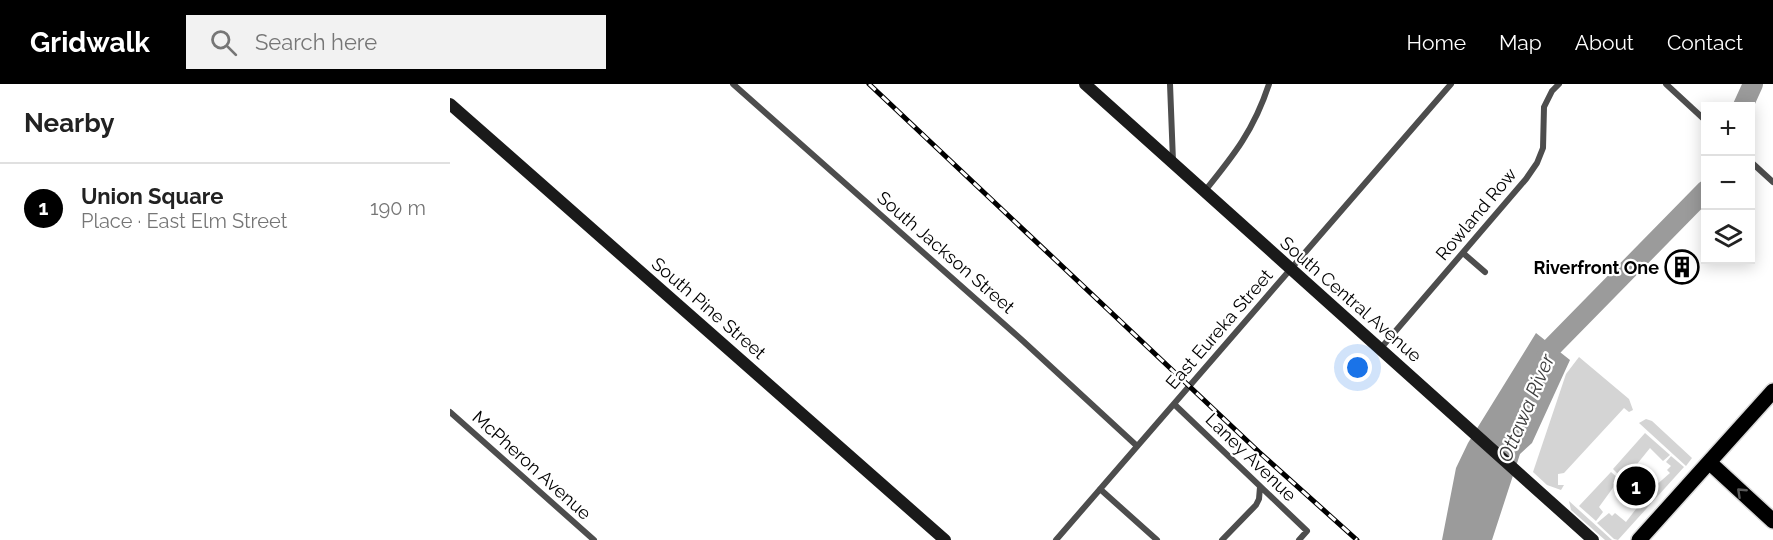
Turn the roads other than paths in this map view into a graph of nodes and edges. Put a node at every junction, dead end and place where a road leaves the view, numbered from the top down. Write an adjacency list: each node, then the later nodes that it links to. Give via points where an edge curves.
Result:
1 (733, 84): 21 (street, South Jackson Street, via 1023,340)
2 (1085, 84): 10 (street, South Central Avenue)
3 (1170, 84): 10 (street)
4 (1269, 84): 13 (street, via 1246,139)
5 (1451, 84): 15 (street, East Eureka Street)
6 (1559, 84): 14 (street, Rowland Row, via 1544,107 1543,148 1538,163)
7 (1666, 84): 9 (street)
8 (450, 104): 27 (street, South Pine Street)
9 (1701, 116)
10 (1173, 164): 13 (street, South Central Avenue)
11 (1755, 166): 12 (street)
12 (1773, 182)
13 (1204, 192): 15 (street, South Central Avenue)
14 (1463, 253): 16 (street); 17 (street, Rowland Row)
15 (1290, 270): 17 (street, South Central Avenue); 19 (street, East Eureka Street)
16 (1485, 272)
17 (1380, 348): 32 (street, South Central Avenue)
18 (1773, 391): 22 (main road)
19 (1174, 404): 21 (street, East Eureka Street); 23 (street, Laney Avenue)
20 (450, 412): 26 (street, McPheron Avenue)
21 (1137, 447): 24 (street, East Eureka Street)
22 (1709, 462): 25 (main road, one-way to 22); 33 (main road)
23 (1260, 486): 30 (street, via 1256,505); 31 (street, Laney Avenue, via 1306,531)
24 (1100, 489): 28 (street, East Eureka Street); 29 (street)
25 (1773, 521)
26 (594, 540)
27 (945, 540)
28 (1056, 540)
29 (1156, 540)
30 (1222, 540)
31 (1299, 540)
32 (1593, 540)
33 (1638, 540)

